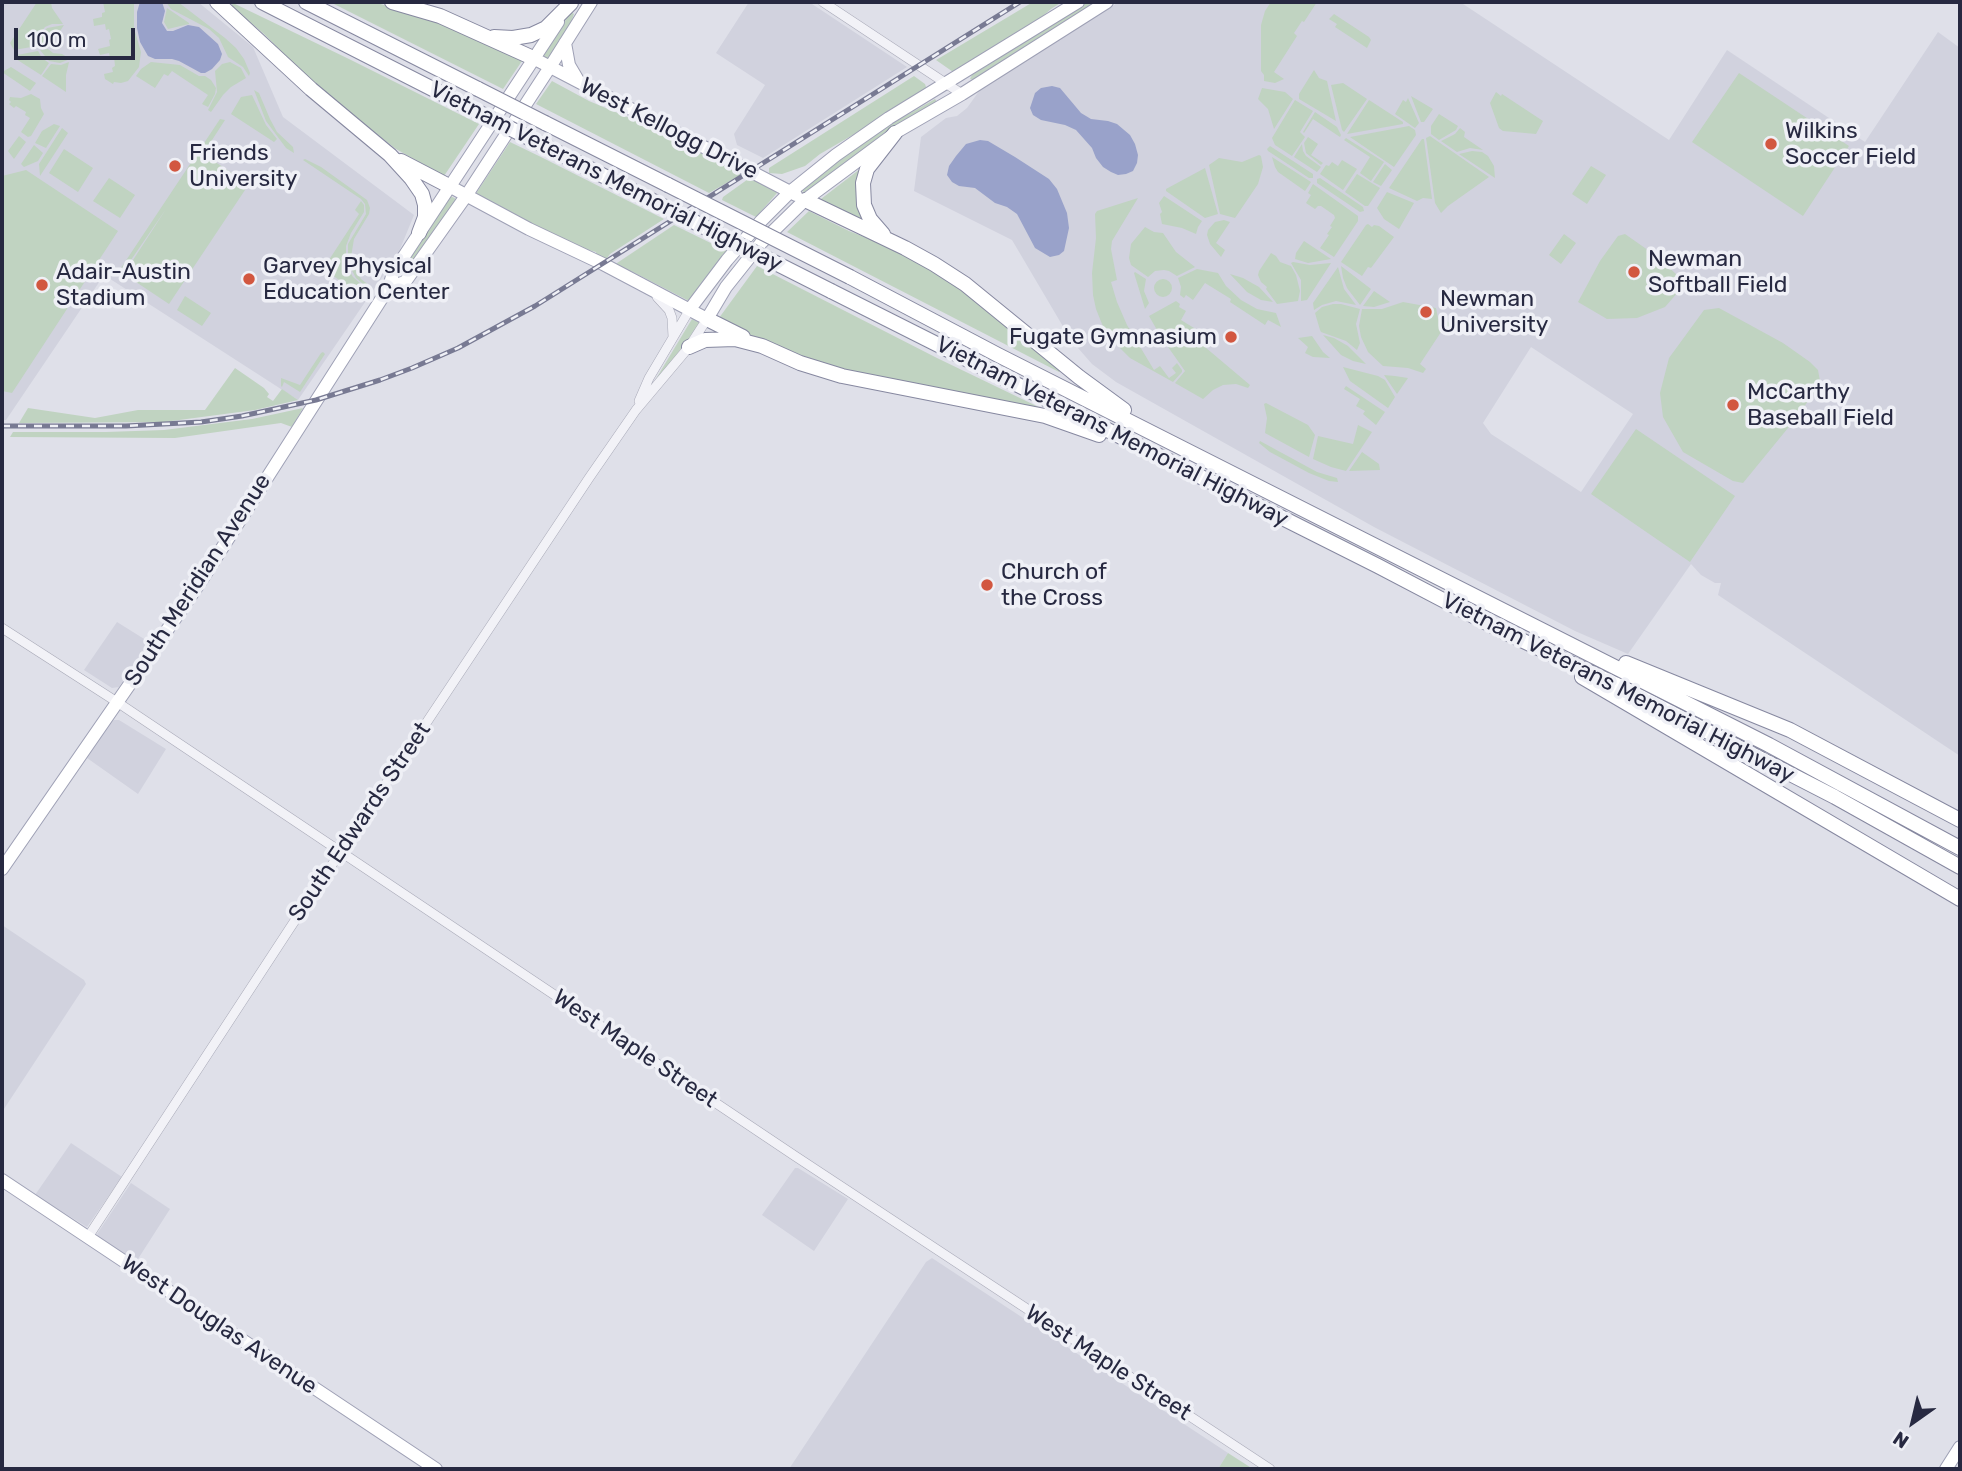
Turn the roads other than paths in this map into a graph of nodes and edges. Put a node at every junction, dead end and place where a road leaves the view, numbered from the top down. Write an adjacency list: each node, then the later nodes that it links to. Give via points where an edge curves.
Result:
1 (217, 2): 18 (highway, via 310,89)
2 (262, 2): 34 (highway, Vietnam Veterans Memorial Highway, bridge)
3 (306, 2): 33 (highway, Vietnam Veterans Memorial Highway, bridge)
4 (392, 2): 10 (highway)
5 (572, 2): 10 (highway, via 531,36); 12 (main road, South Meridian Avenue)
6 (591, 2): 11 (main road, South Meridian Avenue)
7 (823, 2): 15 (street)
8 (1078, 2): 15 (main road)
9 (1107, 2): 16 (main road)
10 (488, 37): 12 (highway)
11 (565, 43): 13 (main road, South Meridian Avenue); 14 (main road, via 569,65)
12 (533, 58): 13 (main road, West Kellogg Drive); 19 (main road, South Meridian Avenue)
13 (551, 67): 14 (main road, West Kellogg Drive); 21 (main road, South Meridian Avenue)
14 (579, 82): 20 (main road, West Kellogg Drive)
15 (947, 83): 16 (street); 20 (main road, via 845,148)
16 (962, 94): 17 (main road)
17 (895, 133): 22 (main road); 24 (highway, via 867,169 863,183 864,205)
18 (390, 155): 19 (highway); 23 (highway, via 422,194 425,217)
19 (449, 186): 21 (main road); 23 (main road, South Meridian Avenue)
20 (790, 192): 22 (main road, West Kellogg Drive); 27 (main road, via 727,260)
21 (466, 196): 25 (main road); 26 (main road, South Meridian Avenue, via 405,282)
22 (805, 200): 24 (highway); 28 (main road, via 761,243)
23 (419, 233): 26 (main road, South Meridian Avenue)
24 (886, 238): 33 (highway, via 965,284 1079,377)
25 (639, 283): 27 (main road); 29 (street, via 669,310)
26 (389, 287): 38 (main road, South Meridian Avenue, via 201,581)
27 (690, 309): 28 (main road); 29 (street)
28 (707, 319): 30 (street); 31 (highway)
29 (673, 339): 32 (street)
30 (689, 346): 31 (highway, via 716,338); 32 (street)
31 (762, 346): 34 (highway, via 842,376 1045,416)
32 (636, 410): 41 (street, South Edwards Street)
33 (1172, 442): 37 (highway, Vietnam Veterans Memorial Highway)
34 (1182, 467): 36 (highway, Vietnam Veterans Memorial Highway)
35 (2, 628): 38 (street, West Maple Street)
36 (1502, 631): 42 (highway, Vietnam Veterans Memorial Highway, via 1812,785); 44 (highway)
37 (1579, 649): 39 (highway, via 1622,661 1772,722); 40 (highway, Vietnam Veterans Memorial Highway)
38 (117, 702): 41 (street, West Maple Street); 43 (main road, South Meridian Avenue)
39 (1960, 820)
40 (1960, 848)
41 (340, 852): 46 (street, South Edwards Street); 49 (street, West Maple Street)
42 (1960, 867)
43 (2, 869)
44 (1960, 899)
45 (2, 1180): 46 (main road, West Douglas Avenue)
46 (88, 1237): 48 (main road, West Douglas Avenue)
47 (1960, 1447): 50 (main road)
48 (436, 1469)
49 (1270, 1469)
50 (1946, 1469)

